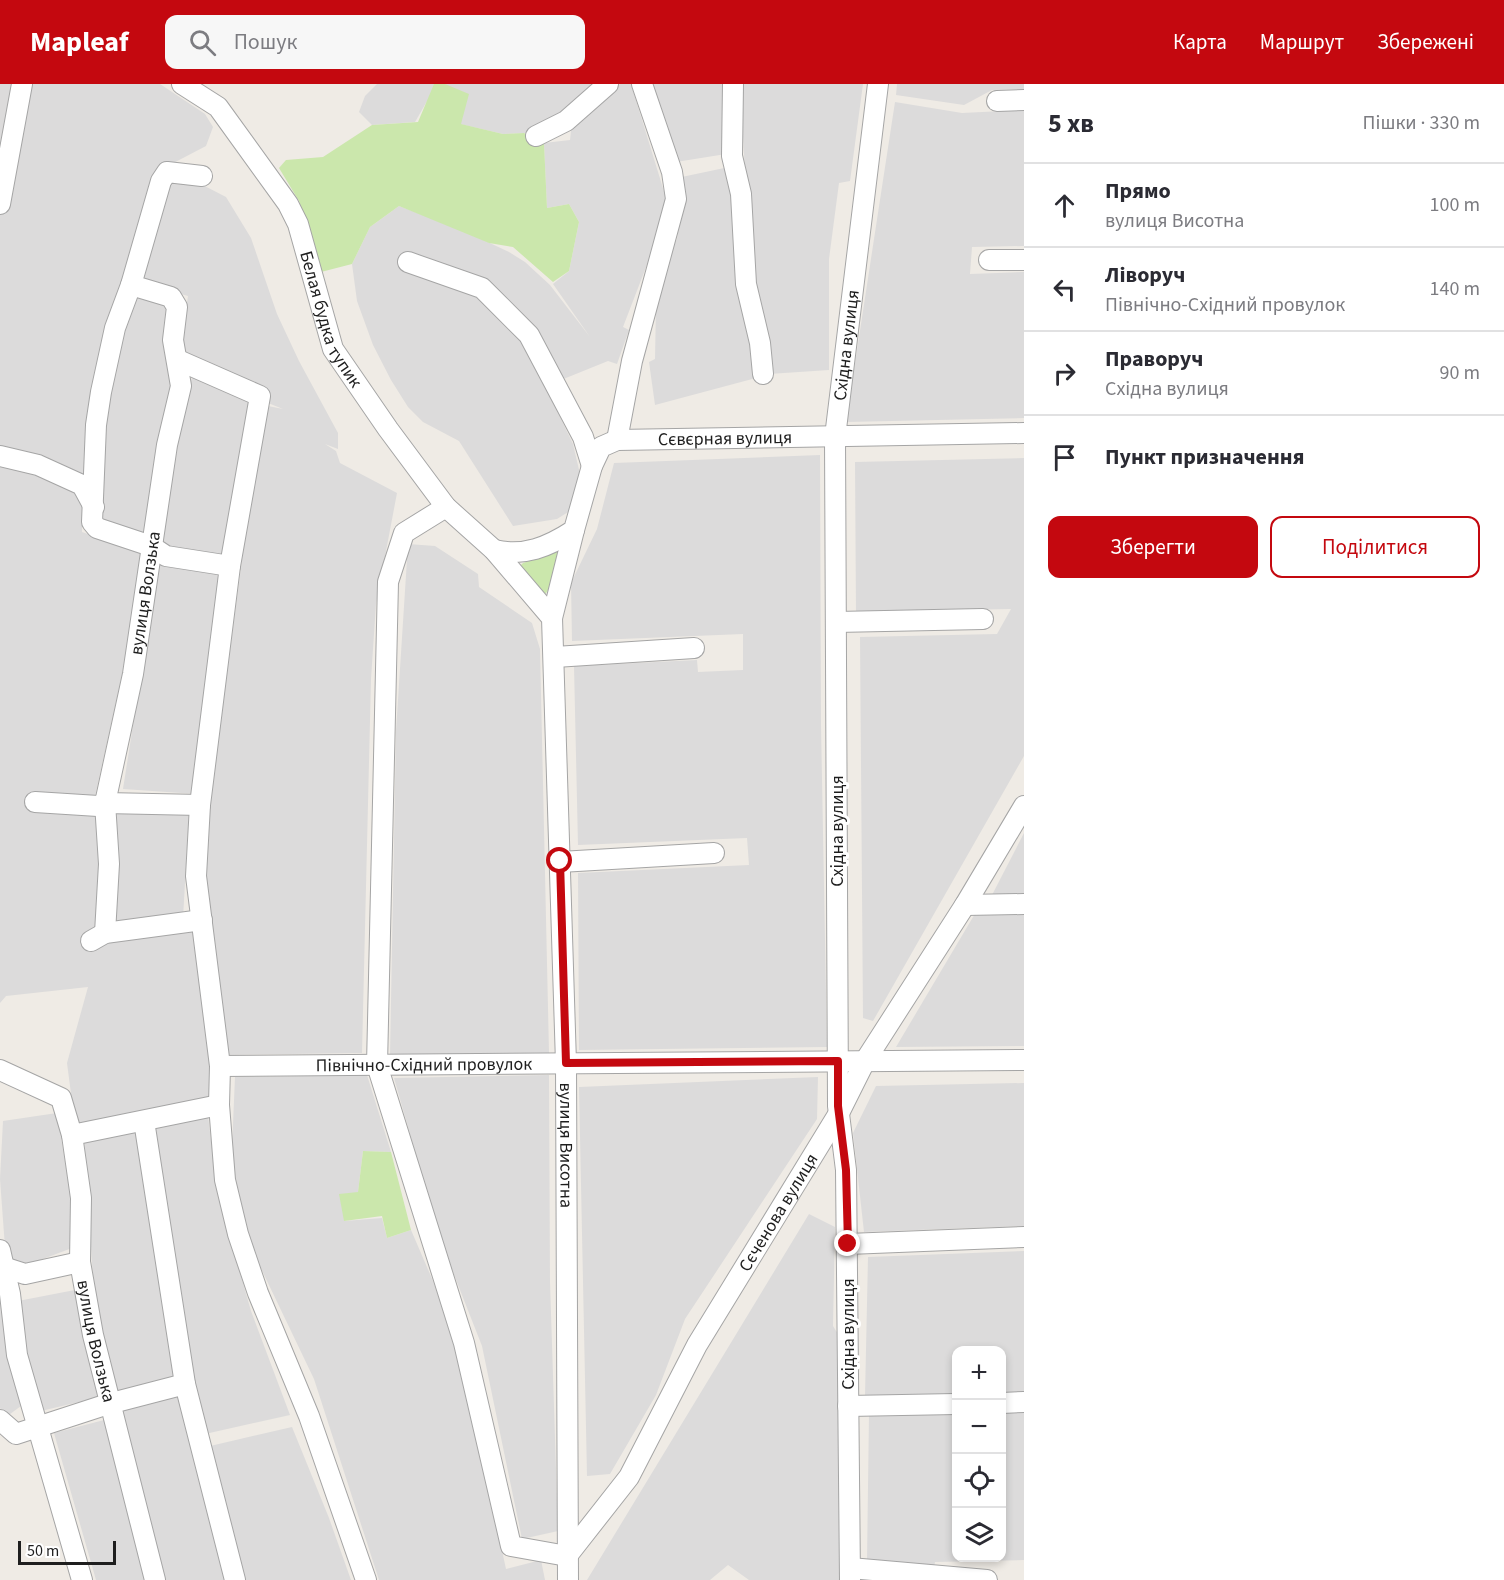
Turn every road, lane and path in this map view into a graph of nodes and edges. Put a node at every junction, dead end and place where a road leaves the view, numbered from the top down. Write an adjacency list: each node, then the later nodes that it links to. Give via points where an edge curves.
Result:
1 (22, 84): 11 (street)
2 (182, 84): 24 (street, Белая будка тупик, via 218,107 279,188 298,224 333,349)
3 (608, 84): 9 (street, via 566,122)
4 (642, 84): 20 (street, via 672,172 676,199 633,361)
5 (733, 84): 17 (street, via 732,156 741,195 746,284)
6 (878, 84): 19 (street, Східна вулиця)
7 (997, 100): 8 (street)
8 (1024, 100)
9 (536, 136)
10 (202, 176): 15 (street, via 167,172 161,181)
11 (0, 204)
12 (1024, 260): 13 (street)
13 (989, 261)
14 (408, 262): 22 (street, via 482,288 529,335 583,437)
15 (131, 285): 16 (street, вулиця Волзька, via 171,297 177,307 173,340); 23 (street, via 115,328 101,392)
16 (178, 360): 26 (street, вулиця Волзька, via 181,386); 28 (street, via 260,396)
17 (763, 374)
18 (1024, 433): 19 (street, Сєвєрная вулиця)
19 (835, 437): 20 (street, Сєвєрная вулиця); 31 (street, Східна вулиця)
20 (617, 440): 22 (street, via 601,447)
21 (0, 456): 23 (street, via 38,465 82,485)
22 (592, 466): 25 (street)
23 (94, 507): 26 (street, via 92,522 97,528)
24 (446, 507): 27 (street, Белая будка тупик); 47 (street, via 404,533 388,582)
25 (574, 530): 27 (street, via 537,550 512,554); 29 (street, вулиця Висотна)
26 (151, 546): 28 (street, via 166,556); 35 (street, вулиця Волзька, via 133,674)
27 (494, 550): 29 (street)
28 (230, 566): 36 (street)
29 (552, 618): 33 (street, вулиця Висотна)
30 (983, 619): 31 (street)
31 (836, 622): 44 (street, Східна вулиця)
32 (694, 648): 33 (street)
33 (555, 657): 39 (street, вулиця Висотна)
34 (35, 802): 35 (street, via 98,806)
35 (105, 803): 36 (street); 42 (street, вулиця Волзька, via 109,864 98,937)
36 (200, 805): 42 (street, via 196,876)
37 (1024, 806): 41 (street, Сєченова вулиця)
38 (714, 853): 39 (street)
39 (560, 861): 46 (street, вулиця Висотна)
40 (1024, 904): 41 (street)
41 (965, 905): 45 (street, Сєченова вулиця)
42 (202, 920): 48 (street)
43 (1024, 1060): 45 (street, Північно-Східний провулок)
44 (838, 1061): 45 (street, Північно-Східний провулок); 46 (street, Північно-Східний провулок); 51 (street, Східна вулиця)
45 (865, 1061): 51 (street, Сєченова вулиця)
46 (566, 1063): 47 (street, Північно-Східний провулок); 66 (street, вулиця Висотна)
47 (377, 1065): 48 (street, Північно-Східний провулок); 66 (street, via 464,1343 511,1546)
48 (220, 1066): 50 (street)
49 (1, 1074): 53 (street, вулиця Волзька, via 61,1098)
50 (219, 1105): 52 (street); 71 (street, via 225,1180 238,1234 309,1416)
51 (839, 1113): 55 (street, Східна вулиця, via 846,1170); 66 (street, Сєченова вулиця, via 697,1345 629,1477)
52 (144, 1121): 53 (street); 58 (street)
53 (72, 1136): 57 (street, вулиця Волзька, via 81,1198)
54 (1024, 1237): 55 (street)
55 (848, 1244): 63 (street, Східна вулиця)
56 (1, 1261): 57 (street, via 26,1274); 65 (street, via 10,1294 17,1355)
57 (80, 1262): 61 (street, вулиця Волзька)
58 (185, 1384): 61 (street); 70 (street)
59 (1024, 1402): 60 (street)
60 (1006, 1403)
61 (108, 1404): 65 (street); 69 (street, вулиця Волзька)
62 (952, 1404): 63 (street)
63 (848, 1406): 67 (street, Східна вулиця)
64 (0, 1420): 65 (street, via 16,1434)
65 (38, 1428): 68 (street)
66 (567, 1556): 72 (street, вулиця Висотна)
67 (850, 1574): 73 (street)
68 (82, 1580)
69 (155, 1580)
70 (235, 1580)
71 (366, 1580)
72 (568, 1580)
73 (987, 1580)

